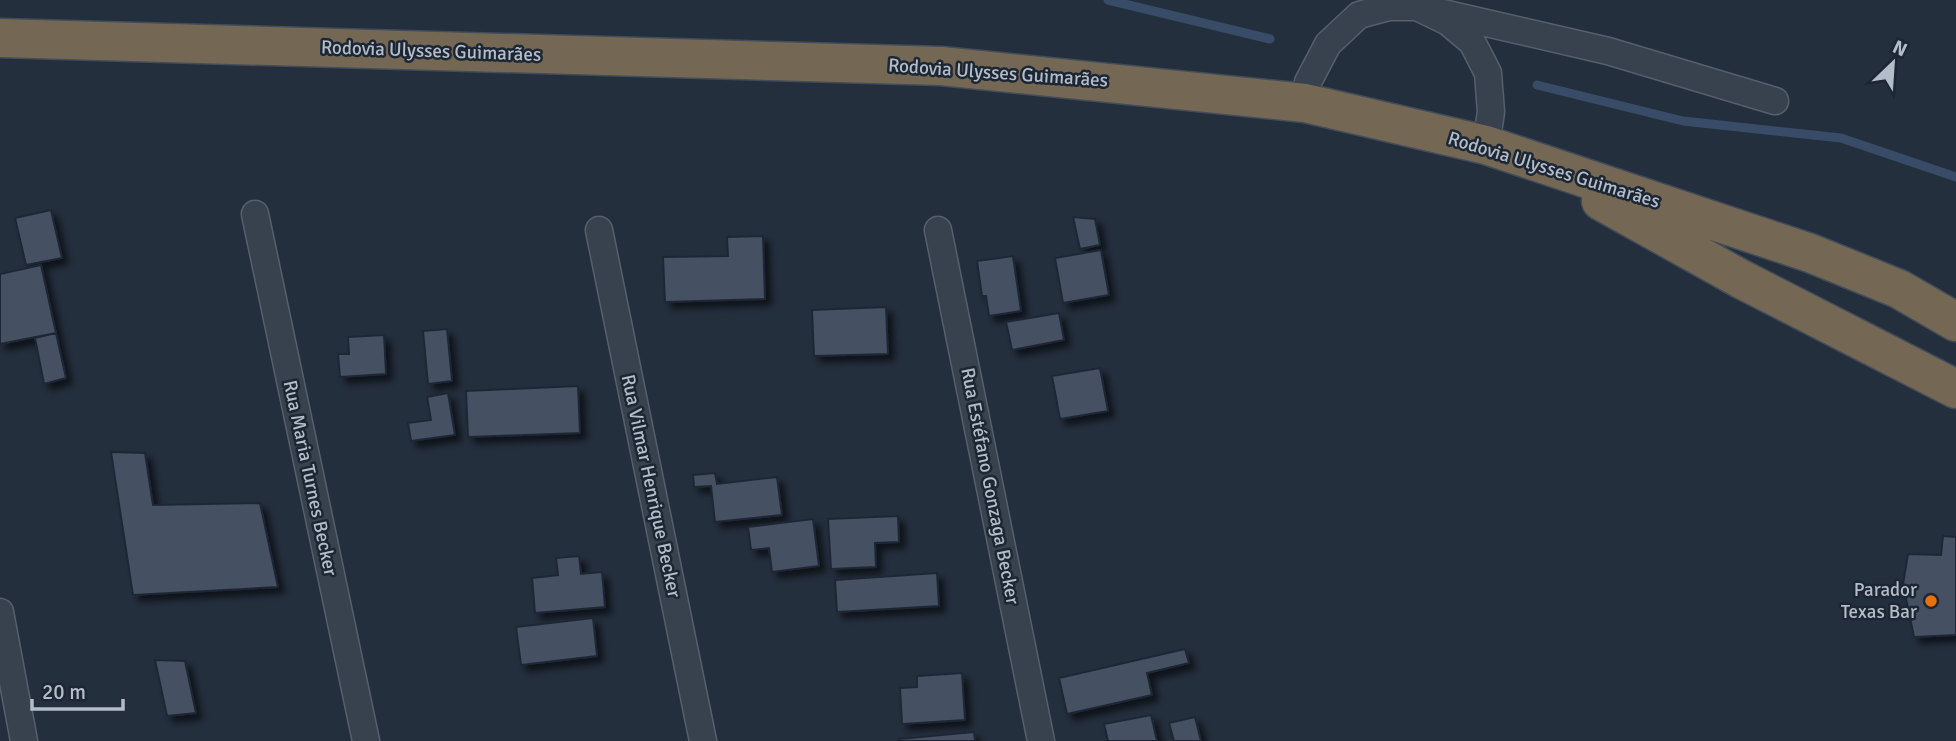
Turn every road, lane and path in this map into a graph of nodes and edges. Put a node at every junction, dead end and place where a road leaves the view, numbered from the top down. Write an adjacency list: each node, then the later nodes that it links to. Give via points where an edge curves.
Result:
1 (1416, 4): 3 (street, via 1608,51); 4 (street, via 1359,15 1328,44 1308,82); 5 (street, via 1472,42 1488,73 1492,112)
2 (0, 38): 4 (highway, Rodovia Ulysses Guimarães, via 941,66)
3 (1776, 101)
4 (1305, 103): 5 (highway, Rodovia Ulysses Guimarães)
5 (1486, 145): 6 (highway, Rodovia Ulysses Guimarães)
6 (1524, 157): 10 (highway, Rodovia Ulysses Guimarães, via 1810,253); 13 (highway, via 1741,279)
7 (255, 214): 16 (street, Rua Maria Turnes Becker)
8 (599, 230): 17 (street, Rua Vilmar Henrique Becker)
9 (938, 230): 18 (street, Rua Estéfano Gonzaga Becker)
10 (1899, 289): 11 (highway); 12 (highway, Rodovia Ulysses Guimarães)
11 (1956, 314)
12 (1956, 322)
13 (1956, 389)
14 (0, 612): 15 (street)
15 (24, 741)
16 (366, 741)
17 (704, 741)
18 (1041, 741)

